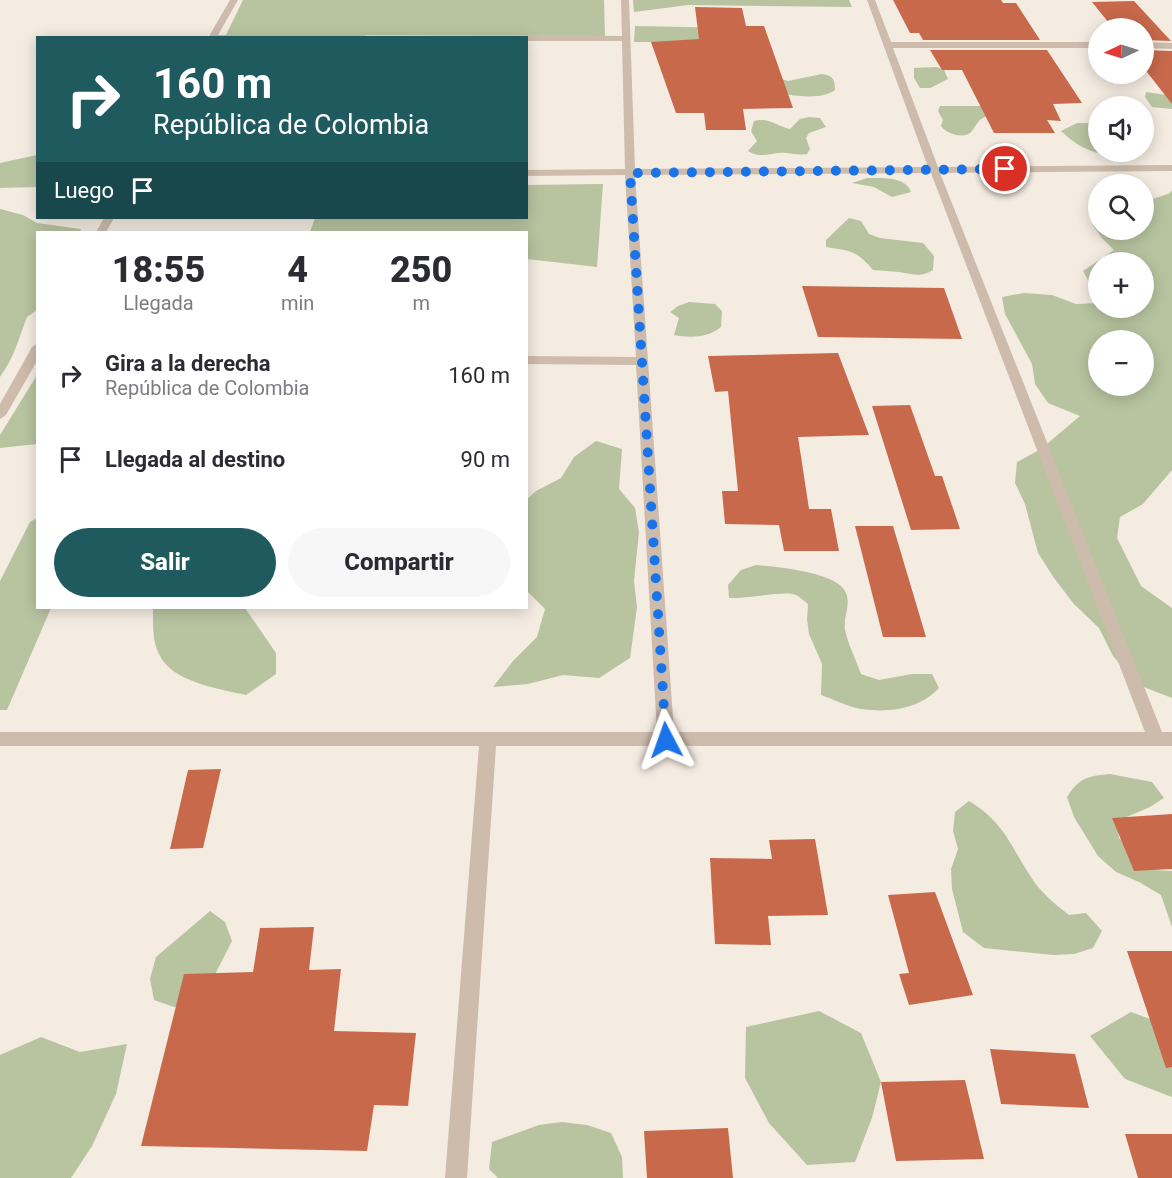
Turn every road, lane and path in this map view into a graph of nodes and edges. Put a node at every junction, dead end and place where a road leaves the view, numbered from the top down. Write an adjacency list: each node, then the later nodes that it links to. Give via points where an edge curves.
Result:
1 (234, 0): 4 (street)
2 (625, 0): 6 (street)
3 (871, 0): 7 (street)
4 (214, 36)
5 (528, 38): 6 (street)
6 (625, 39): 14 (street)
7 (888, 45): 8 (street); 12 (street)
8 (1088, 45)
9 (1154, 45): 10 (street)
10 (1172, 46)
11 (1172, 168): 12 (street)
12 (934, 169): 14 (street); 21 (street)
13 (528, 172): 14 (street)
14 (630, 173): 17 (street)
15 (36, 352): 18 (street)
16 (528, 360): 17 (street)
17 (641, 361): 22 (street)
18 (0, 415)
19 (0, 739): 20 (street)
20 (488, 739): 22 (street); 23 (street)
21 (1164, 739): 22 (street)
22 (666, 740)
23 (456, 1178)

